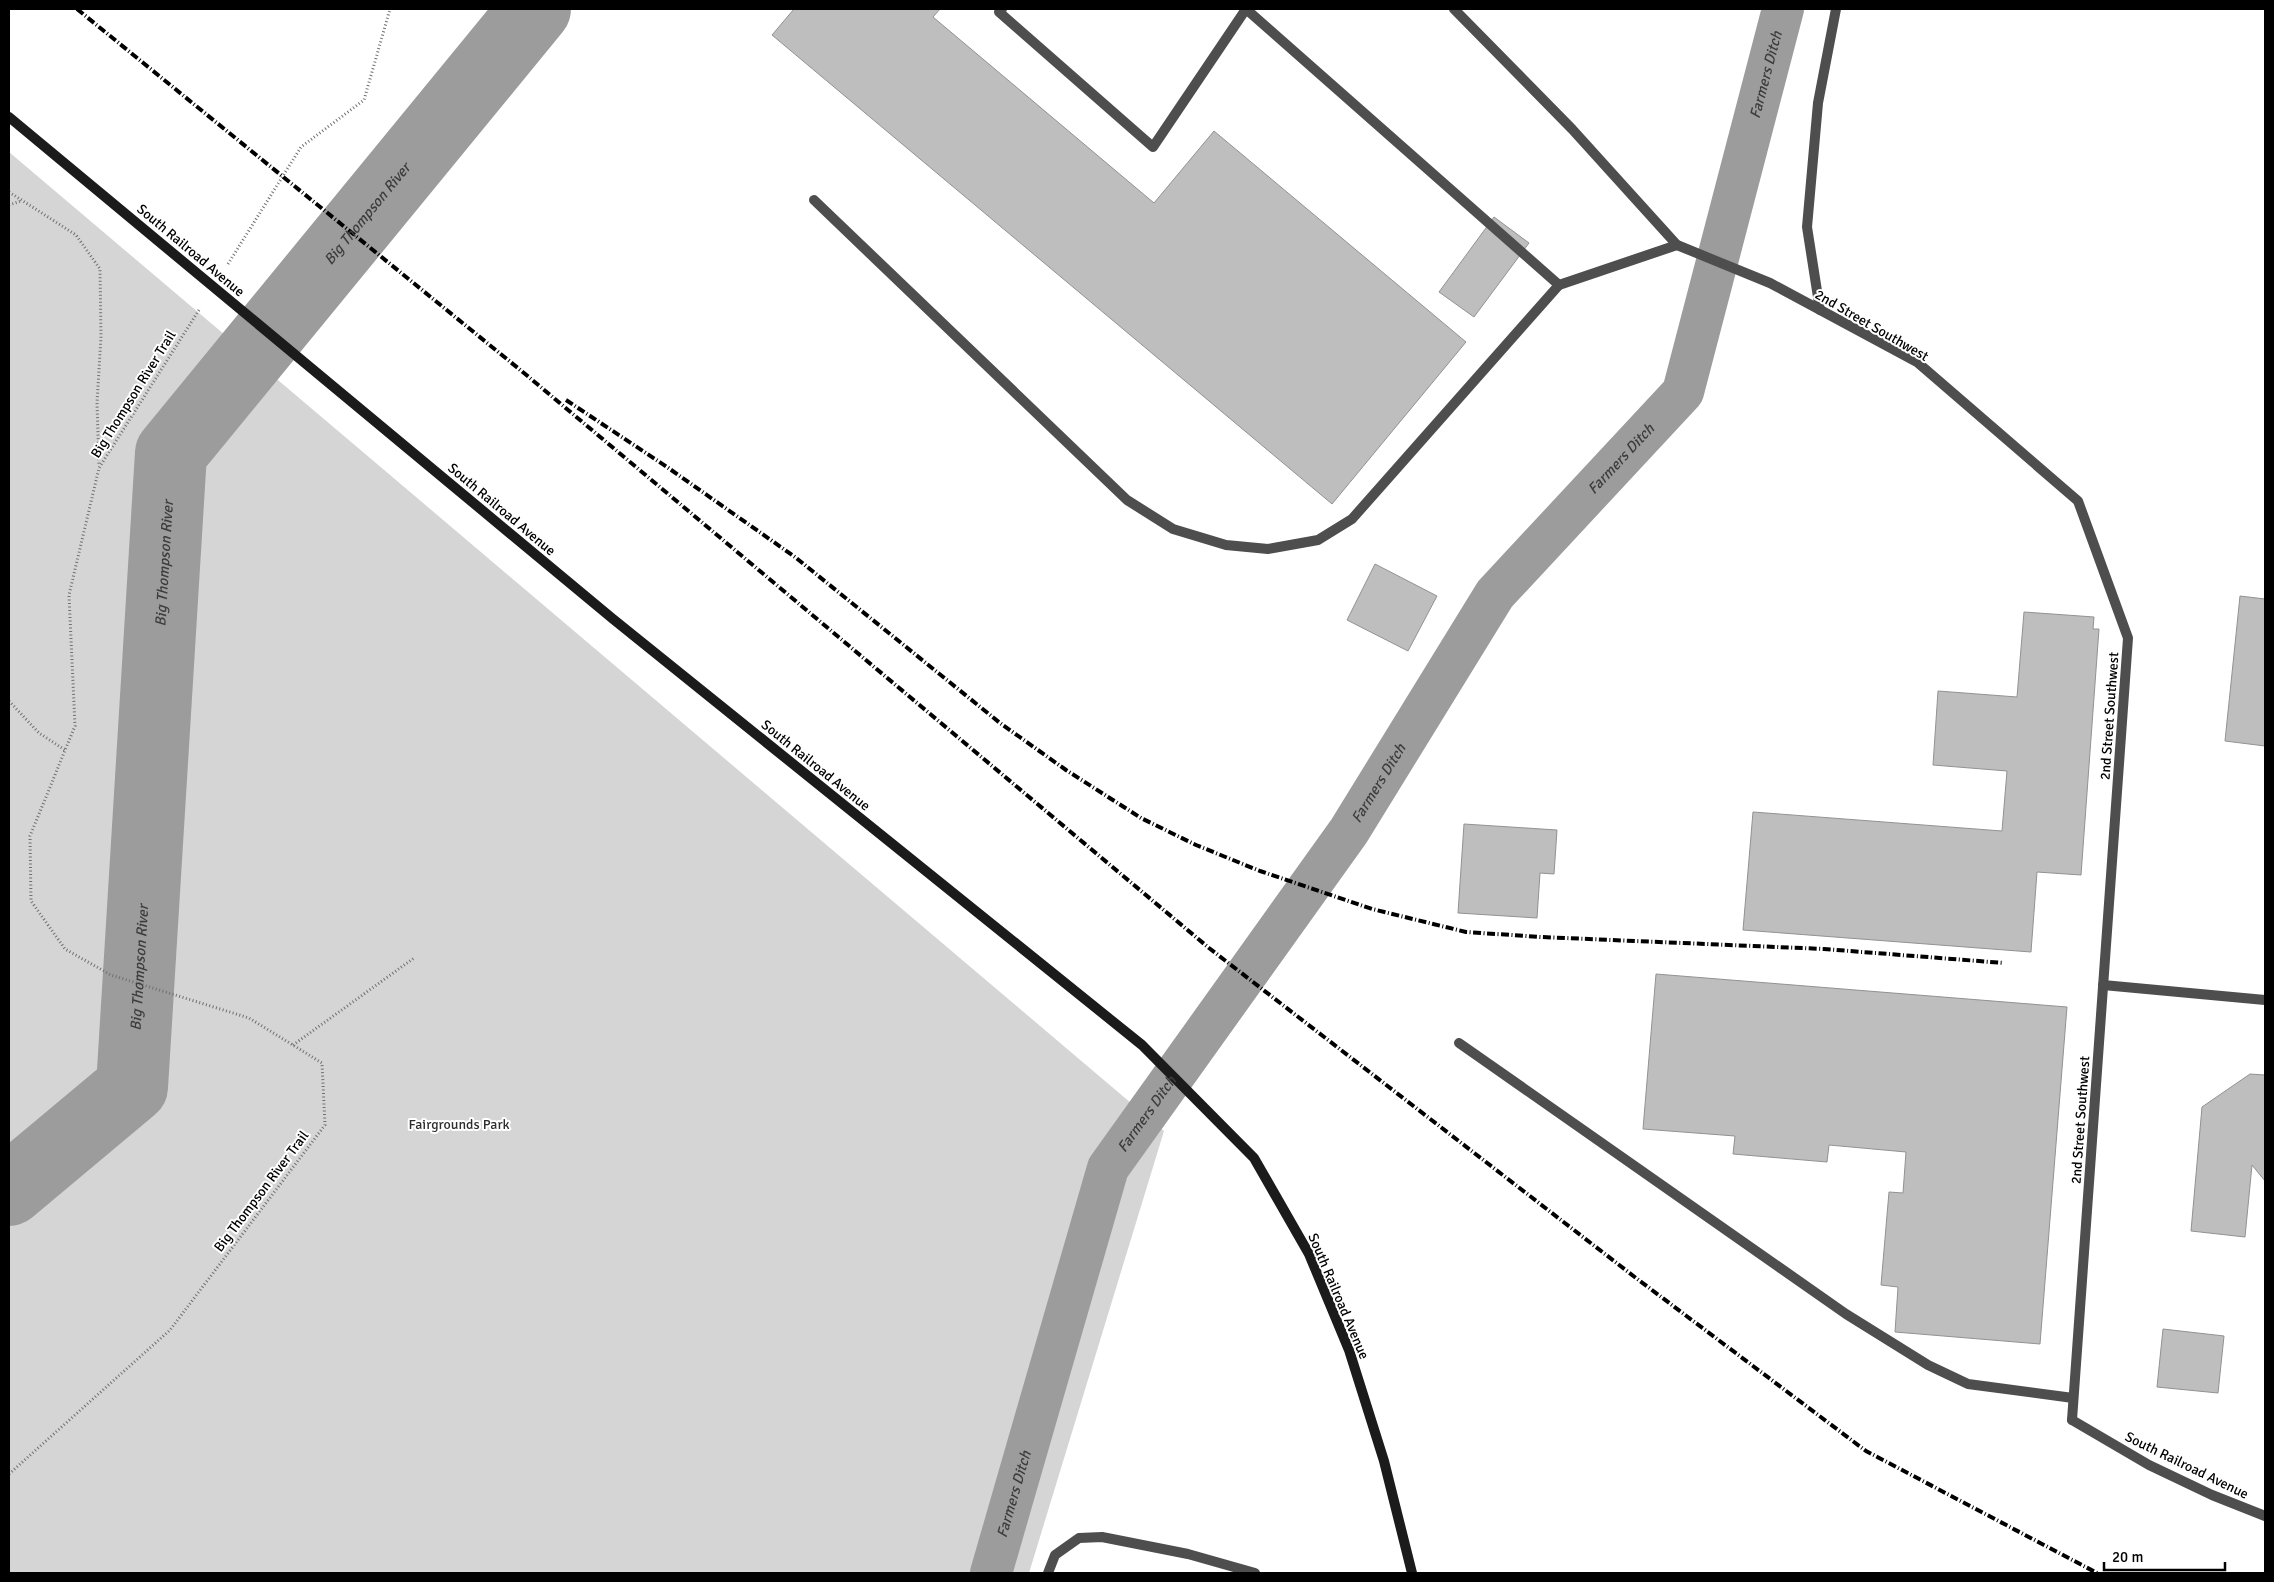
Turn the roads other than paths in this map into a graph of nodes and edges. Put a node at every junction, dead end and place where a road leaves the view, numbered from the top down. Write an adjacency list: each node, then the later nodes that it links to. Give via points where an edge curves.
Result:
1 (1002, 9): 7 (street, via 999,12 1154,147 1246,9)
2 (1454, 9): 6 (street, via 1572,130)
3 (1836, 9): 8 (street, via 1818,103 1807,227)
4 (9, 118): 17 (street, South Railroad Avenue, via 620,625 1142,1044 1191,1092 1254,1158 1309,1254 1349,1350 1384,1461)
5 (814, 200): 7 (street, via 1127,500 1172,529 1226,546 1268,549 1318,540 1352,519)
6 (1677, 245): 7 (street); 8 (street, 2nd Street Southwest, via 1770,283)
7 (1559, 285)
8 (1820, 310): 9 (street, 2nd Street Southwest, via 1917,362 2078,501 2128,638)
9 (2103, 985): 10 (street); 12 (street, 2nd Street Southwest)
10 (2265, 1000)
11 (1459, 1044): 12 (street, via 1846,1314 1928,1365 1968,1384)
12 (2073, 1398): 13 (street, 2nd Street Southwest)
13 (2072, 1420): 14 (street, South Railroad Avenue, via 2149,1464 2212,1495)
14 (2265, 1516)
15 (1048, 1573): 16 (street, via 1055,1555 1079,1538 1102,1537 1188,1554)
16 (1255, 1573)
17 (1412, 1573)

